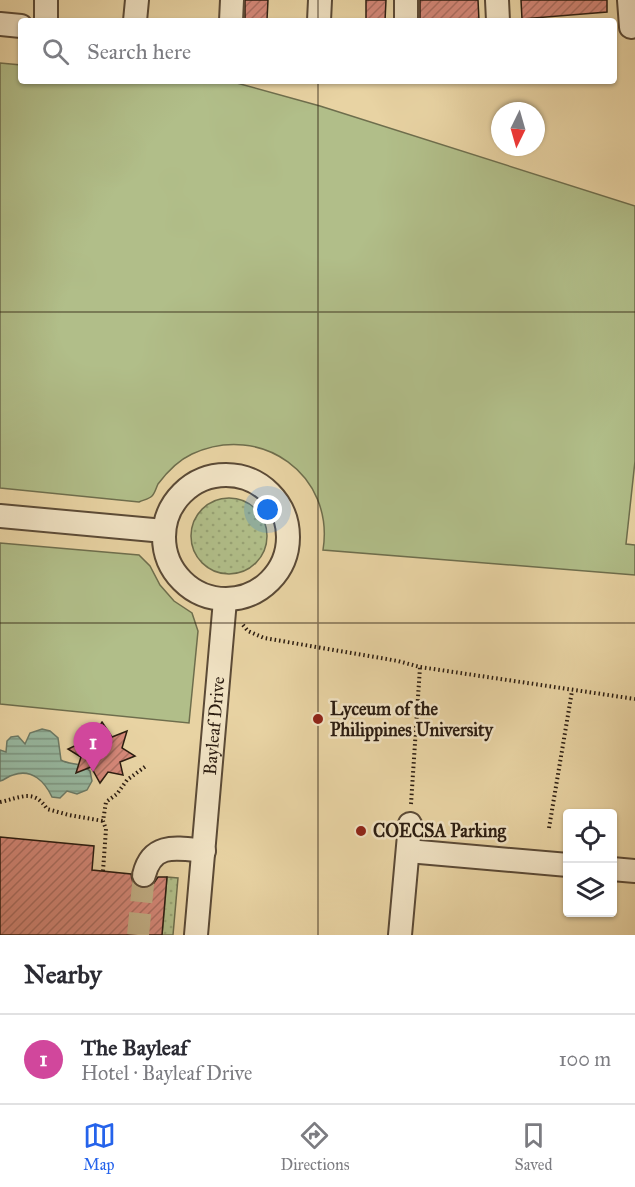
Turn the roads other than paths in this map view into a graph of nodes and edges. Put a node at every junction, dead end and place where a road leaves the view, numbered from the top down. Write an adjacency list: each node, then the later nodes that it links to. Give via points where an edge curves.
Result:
1 (46, 0): 8 (street)
2 (137, 0): 9 (street)
3 (232, 0): 10 (street)
4 (320, 0): 11 (street)
5 (406, 0): 12 (street)
6 (497, 0): 13 (street)
7 (629, 0): 16 (street)
8 (46, 18)
9 (135, 18)
10 (231, 18)
11 (319, 18)
12 (406, 18)
13 (498, 18)
14 (0, 24): 15 (street)
15 (18, 26)
16 (627, 28)
17 (0, 516): 18 (street)
18 (164, 531): 19 (street, via 165,551 179,578 204,596); 19 (street, via 179,496 212,477 231,475 249,480 273,496 288,531 281,568 261,589)
19 (225, 600): 21 (street, Bayleaf Drive)
20 (410, 824): 22 (street)
21 (204, 851): 26 (street, via 175,848 153,855); 27 (street, Bayleaf Drive)
22 (408, 851): 23 (street); 28 (street)
23 (563, 865)
24 (617, 869): 25 (street)
25 (635, 871)
26 (144, 875)
27 (196, 935)
28 (400, 935)

